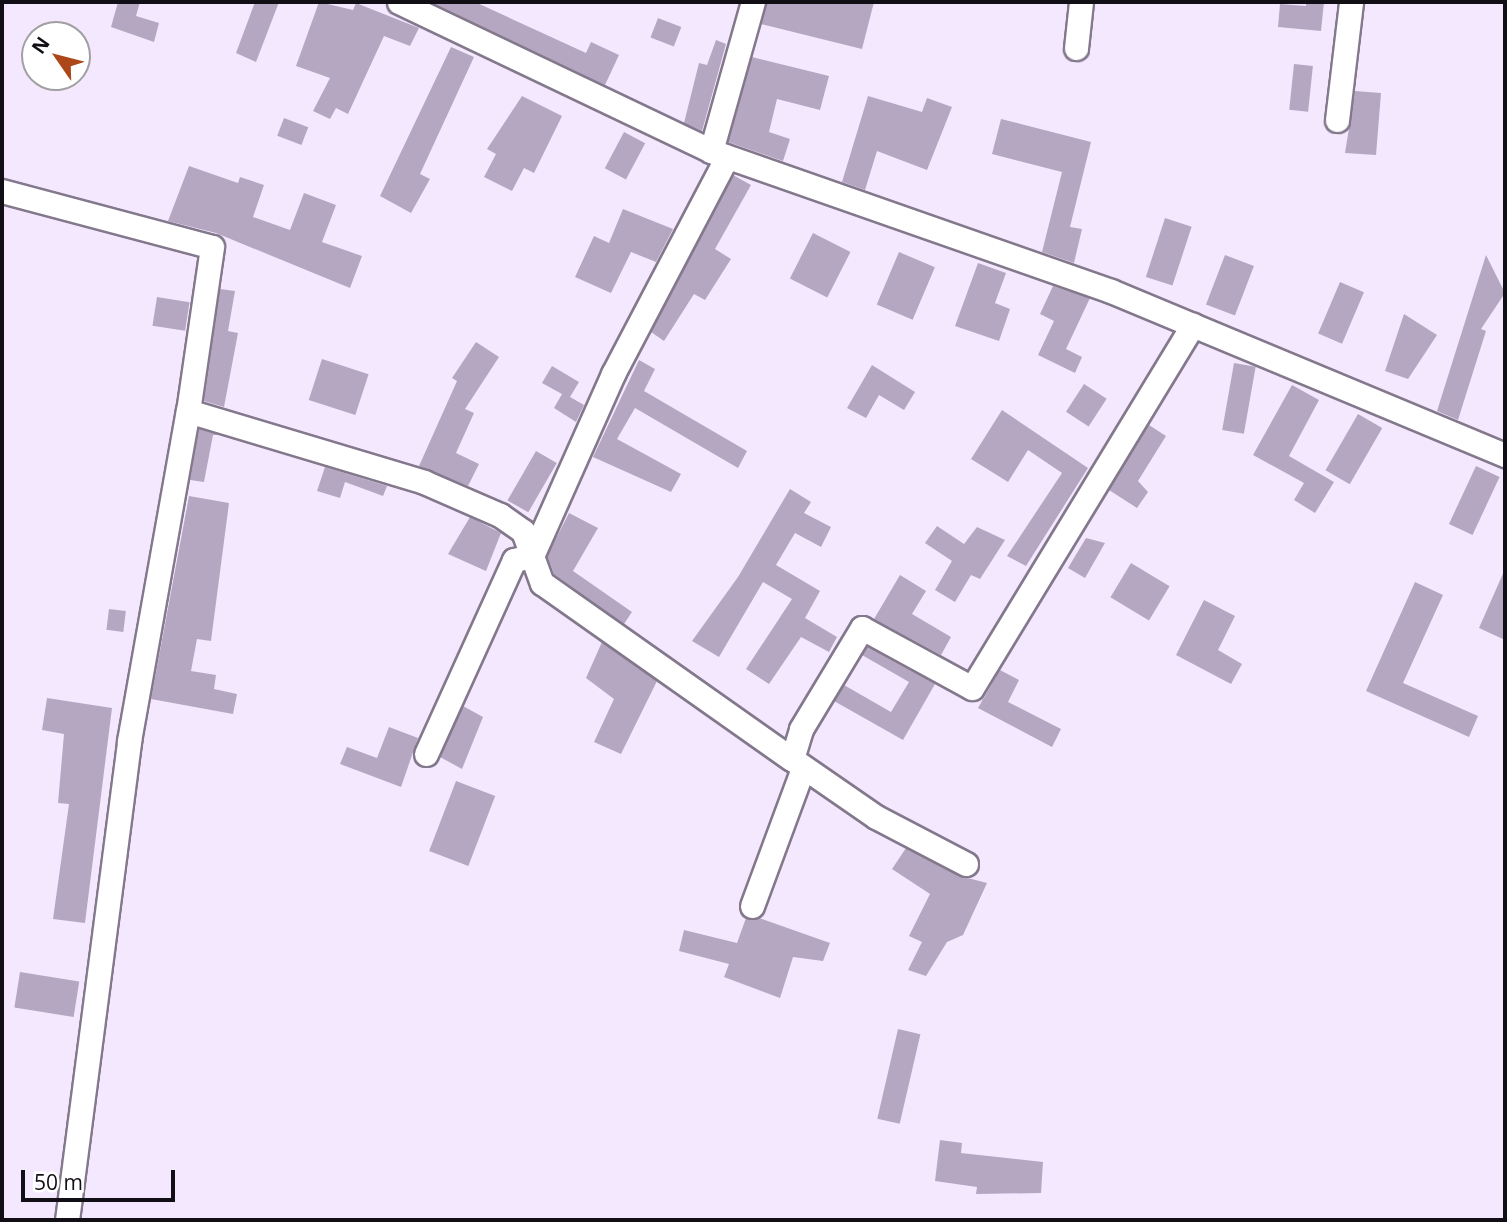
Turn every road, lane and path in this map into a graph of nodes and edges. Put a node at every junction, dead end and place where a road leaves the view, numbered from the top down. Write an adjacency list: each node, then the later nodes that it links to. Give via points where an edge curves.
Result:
1 (399, 2): 7 (street)
2 (753, 2): 7 (street)
3 (1081, 2): 5 (street)
4 (1351, 2): 6 (street)
5 (1076, 48)
6 (1338, 120)
7 (719, 154): 9 (street, via 1111,291); 12 (street)
8 (2, 191): 10 (street, via 212,247)
9 (1192, 325): 11 (street); 14 (street, via 972,688 862,628 801,729)
10 (188, 411): 12 (street, via 436,487 515,526); 17 (street, via 129,741)
11 (1505, 454)
12 (532, 556): 13 (street, via 514,560); 14 (street, via 542,583)
13 (426, 754)
14 (797, 763): 15 (street, via 876,817); 16 (street)
15 (966, 864)
16 (752, 906)
17 (68, 1220)

